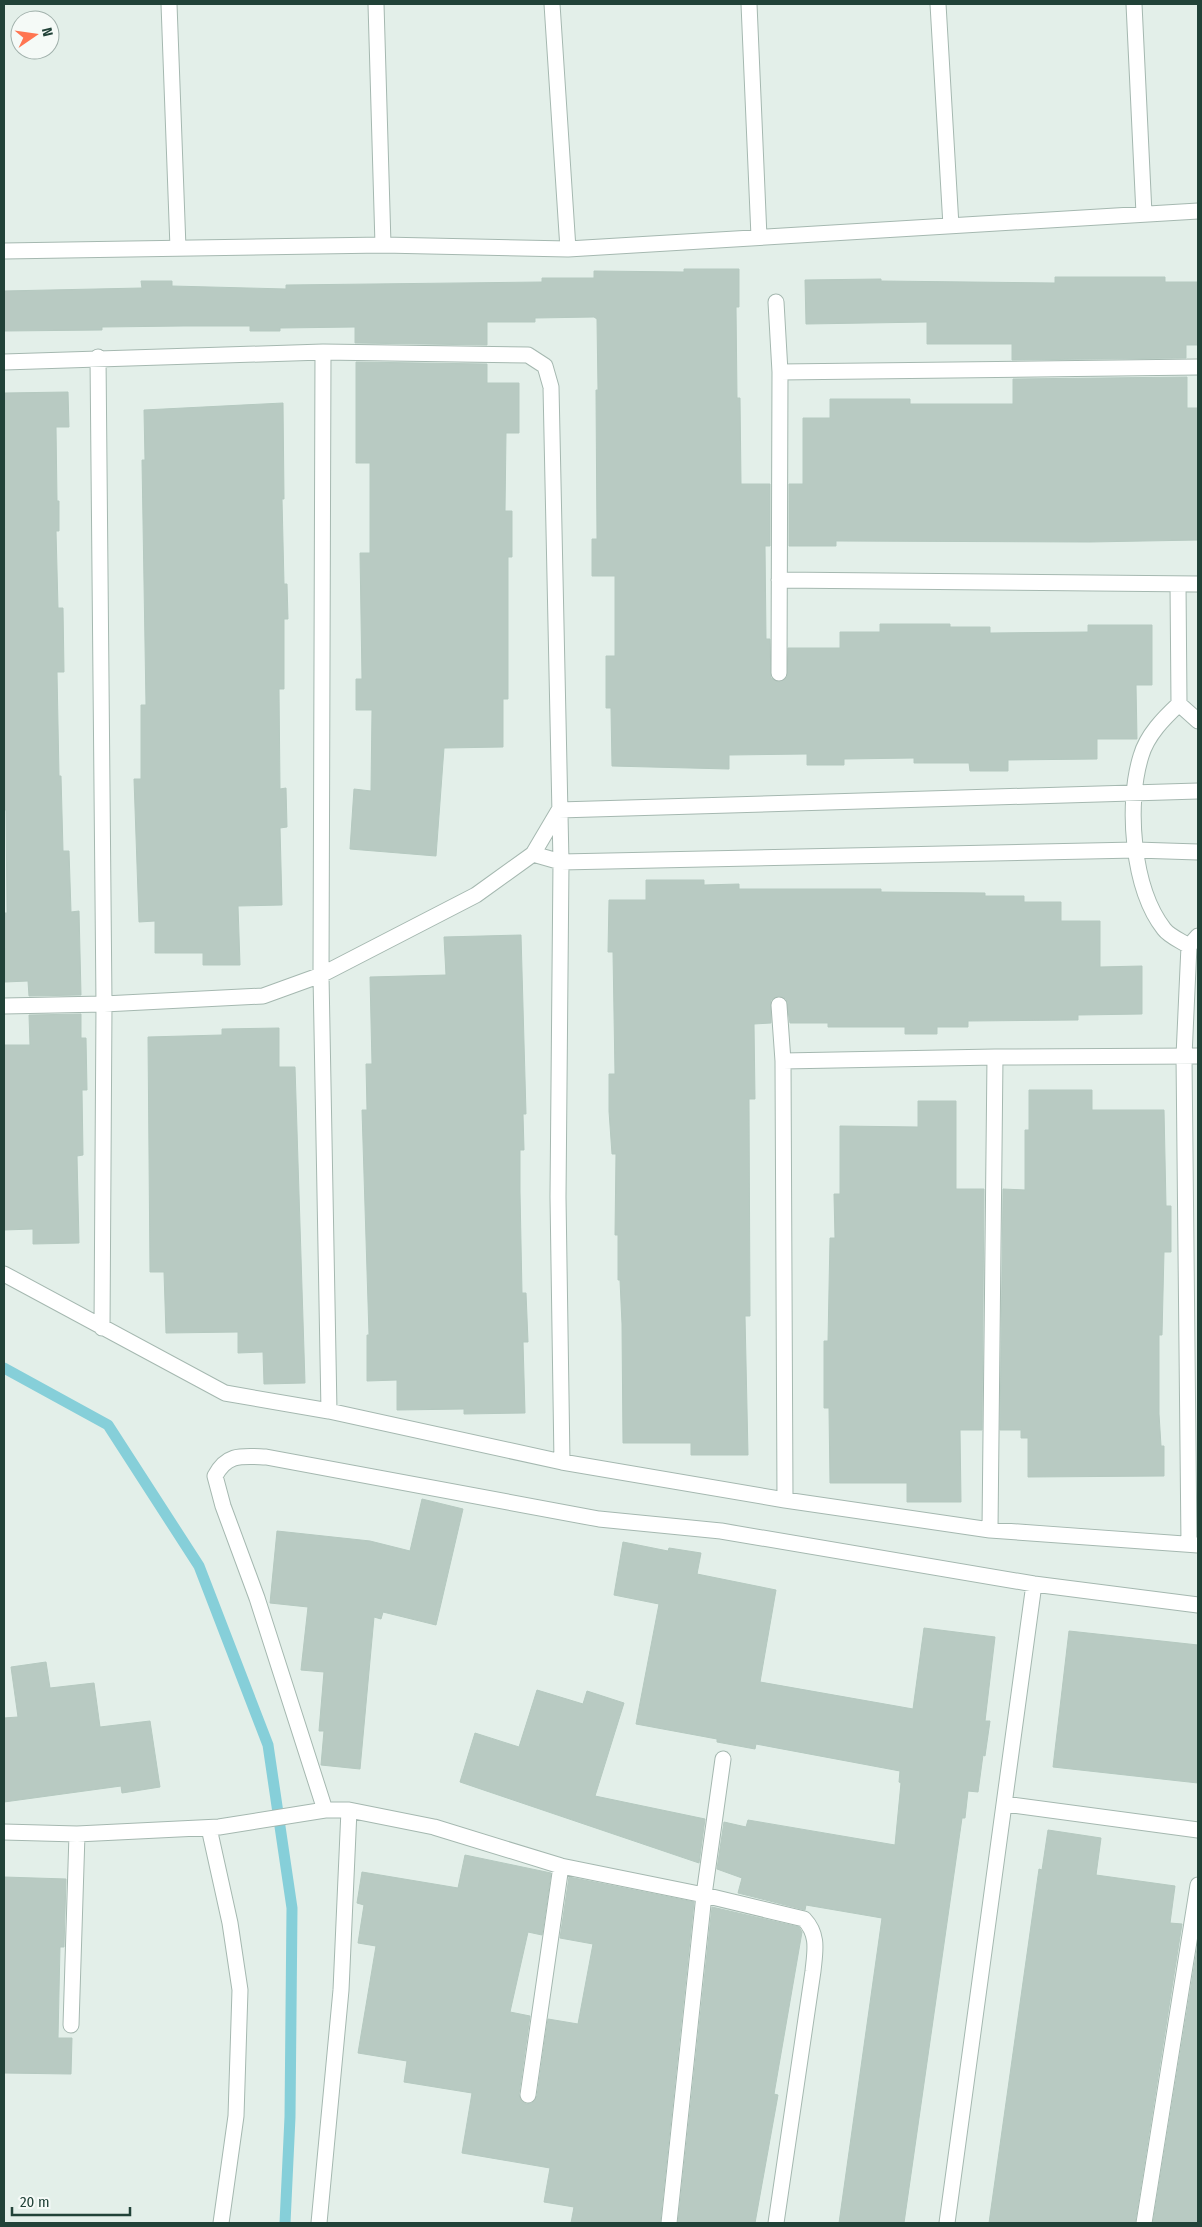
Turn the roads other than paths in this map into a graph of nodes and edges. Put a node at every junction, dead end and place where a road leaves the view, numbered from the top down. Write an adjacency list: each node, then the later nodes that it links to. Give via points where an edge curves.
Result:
1 (169, 4): 12 (street)
2 (376, 4): 11 (street)
3 (552, 4): 13 (street)
4 (749, 4): 10 (street)
5 (938, 4): 9 (street)
6 (1134, 4): 8 (street)
7 (1198, 211): 8 (street)
8 (1144, 214): 9 (street)
9 (951, 226): 10 (street)
10 (759, 237): 13 (street)
11 (383, 245): 12 (street); 13 (street)
12 (178, 248): 14 (street)
13 (568, 249)
14 (4, 251)
15 (776, 302): 20 (street)
16 (323, 352): 17 (street); 29 (street, via 528,354 545,366 551,387); 35 (street)
17 (98, 357): 18 (street); 36 (street)
18 (4, 362)
19 (1198, 367): 20 (street)
20 (780, 372): 21 (street)
21 (779, 580): 22 (street); 24 (street)
22 (1178, 584): 23 (street); 25 (street)
23 (1198, 584)
24 (779, 673)
25 (1179, 704): 26 (street); 28 (street, via 1159,723 1141,755)
26 (1198, 721)
27 (1198, 791): 28 (street)
28 (1135, 793): 29 (street); 30 (street)
29 (559, 810): 32 (street); 33 (street)
30 (1136, 850): 31 (street); 33 (street); 34 (street, via 1144,890 1164,930)
31 (1198, 852)
32 (532, 854): 33 (street); 35 (street, via 476,895)
33 (561, 862): 45 (street, via 558,1236)
34 (1193, 941): 39 (street)
35 (321, 975): 36 (street, via 263,996); 44 (street)
36 (104, 1004): 38 (street); 43 (street)
37 (779, 1005): 41 (street)
38 (4, 1006)
39 (1191, 1056): 40 (street); 48 (street)
40 (995, 1057): 41 (street); 47 (street)
41 (783, 1061): 46 (street)
42 (4, 1274): 43 (street)
43 (102, 1328): 44 (street, via 225,1394)
44 (329, 1411): 45 (street)
45 (562, 1462): 46 (street)
46 (785, 1500): 47 (street)
47 (990, 1530): 48 (street)
48 (1193, 1544)
49 (1034, 1584): 50 (street); 52 (street); 54 (street, via 721,1531 599,1519 266,1456 239,1455 221,1464 215,1476 257,1598)
50 (1198, 1605)
51 (724, 1759): 61 (street)
52 (1005, 1804): 56 (street); 68 (street)
53 (348, 1810): 54 (street); 59 (street, via 434,1827); 65 (street, via 341,1990)
54 (319, 1811): 55 (street)
55 (214, 1828): 58 (street); 64 (street, via 240,1990 236,2116)
56 (1198, 1830)
57 (4, 1832): 58 (street)
58 (77, 1834): 62 (street)
59 (562, 1866): 61 (street); 63 (street)
60 (1198, 1885): 69 (street)
61 (704, 1895): 66 (street); 67 (street, via 804,1919 814,1932 813,1971)
62 (71, 2025)
63 (528, 2095)
64 (221, 2223)
65 (319, 2223)
66 (669, 2223)
67 (776, 2223)
68 (947, 2223)
69 (1144, 2223)

